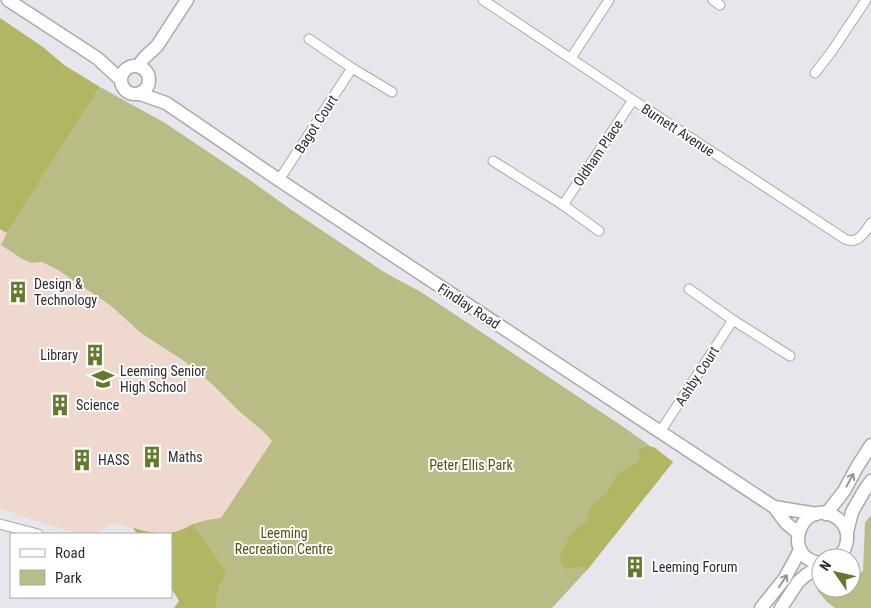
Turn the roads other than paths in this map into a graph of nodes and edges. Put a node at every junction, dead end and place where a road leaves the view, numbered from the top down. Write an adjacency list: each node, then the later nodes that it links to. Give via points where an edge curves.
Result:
1 (8, 0): 7 (main road)
2 (188, 0): 10 (main road, via 157,46 144,58)
3 (483, 0): 8 (street, Burnett Avenue)
4 (609, 0): 8 (street)
5 (866, 0): 11 (street)
6 (310, 39): 9 (street)
7 (97, 58): 10 (main road); 12 (main road)
8 (571, 58): 15 (street, Burnett Avenue)
9 (352, 68): 13 (street); 18 (street, Bagot Court)
10 (141, 72): 12 (main road, via 123,71); 14 (main road, via 146,89); 16 (main road, Findlay Road)
11 (815, 73)
12 (120, 79): 14 (main road, via 126,92)
13 (392, 92)
14 (140, 94): 16 (main road, Findlay Road)
15 (633, 100): 19 (street, Oldham Place); 20 (street, Burnett Avenue, via 845,239 858,239)
16 (166, 103): 18 (main road, Findlay Road)
17 (493, 161): 19 (street)
18 (279, 180): 25 (main road, Findlay Road)
19 (563, 205): 21 (street)
20 (871, 223)
21 (599, 231)
22 (689, 289): 23 (street)
23 (733, 320): 24 (street); 25 (street, Ashby Court)
24 (790, 356)
25 (660, 432): 28 (main road, Findlay Road)
26 (871, 445): 29 (main road, one-way to 26, via 844,491)
27 (871, 481): 31 (main road, via 852,512)
28 (774, 507): 29 (main road, Findlay Road); 33 (main road, Findlay Road)
29 (821, 514): 31 (main road, via 839,520); 33 (main road, via 805,521)
30 (0, 524): 32 (street)
31 (847, 532): 34 (main road)
32 (34, 533)
33 (798, 533): 35 (main road)
34 (845, 548)
35 (800, 550): 36 (main road); 38 (main road, one-way to 35, via 785,578)
36 (811, 560)
37 (811, 571): 39 (main road, via 798,582)
38 (761, 608)
39 (781, 608)

